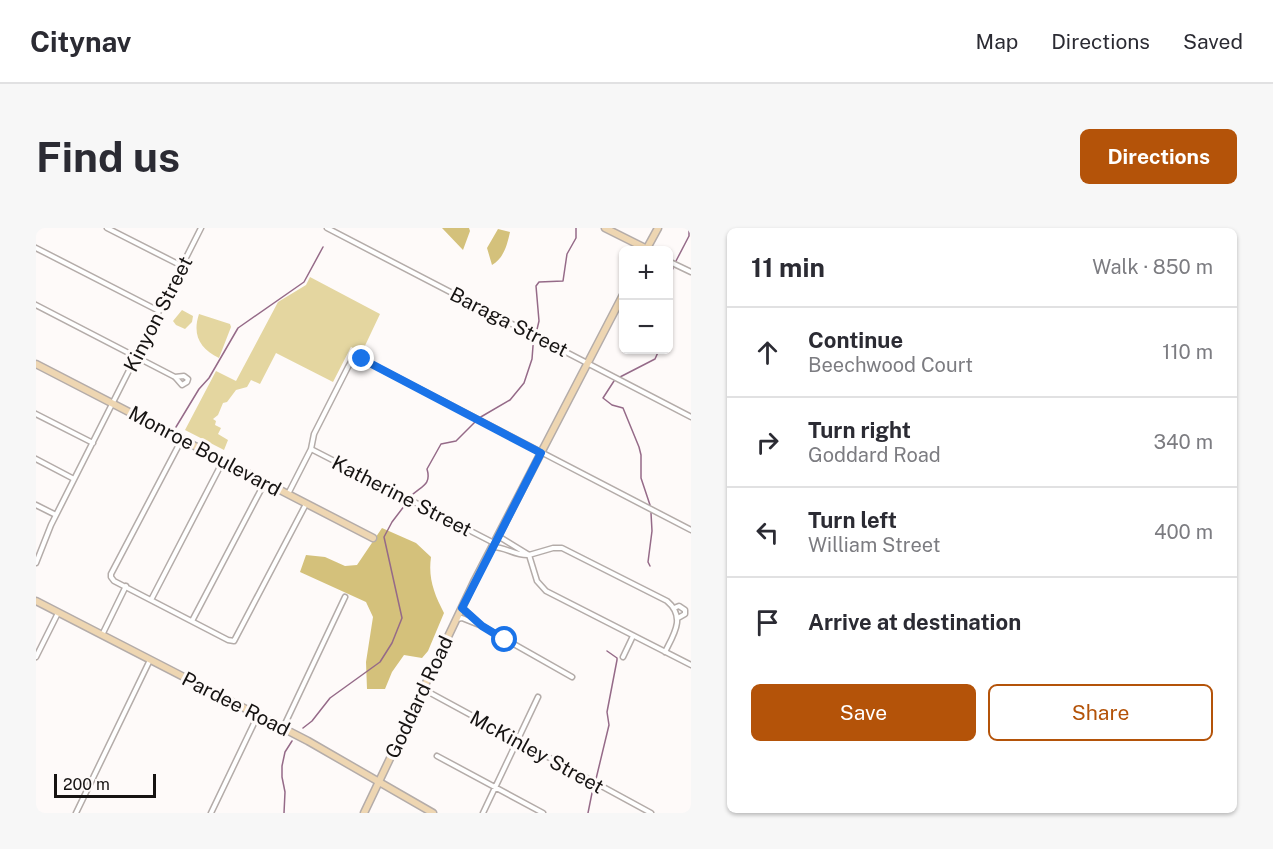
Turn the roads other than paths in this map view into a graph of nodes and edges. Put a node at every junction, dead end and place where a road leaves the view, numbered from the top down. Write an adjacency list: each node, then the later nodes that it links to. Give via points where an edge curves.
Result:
1 (107, 228): 10 (street)
2 (201, 228): 10 (street, Kinyon Street)
3 (327, 228): 16 (street, Baraga Street)
4 (605, 228): 6 (main road)
5 (657, 228): 7 (main road)
6 (639, 246)
7 (649, 246)
8 (36, 248): 14 (street)
9 (673, 263): 11 (street)
10 (182, 266): 14 (street, Kinyon Street)
11 (691, 273)
12 (621, 300): 16 (main road, Goddard Road)
13 (36, 305): 15 (street)
14 (159, 311): 15 (street, Kinyon Street)
15 (136, 357): 18 (street); 19 (street, Kinyon Street)
16 (587, 363): 21 (street, Baraga Street); 25 (main road, Goddard Road)
17 (36, 364): 19 (main road, Monroe Boulevard)
18 (175, 377)
19 (113, 403): 22 (main road, Monroe Boulevard); 23 (street, Kinyon Street)
20 (36, 414): 23 (street)
21 (691, 417)
22 (182, 439): 27 (main road, Monroe Boulevard); 40 (street, via 111,574 113,580)
23 (93, 442): 28 (street, Kinyon Street)
24 (310, 448): 25 (street, via 356,357); 30 (street); 37 (street, Katherine Street)
25 (541, 453): 34 (street); 35 (main road, Goddard Road)
26 (36, 459): 28 (street)
27 (224, 461): 29 (main road, Monroe Boulevard); 42 (street)
28 (74, 479): 33 (street, Kinyon Street)
29 (265, 482): 30 (main road, Monroe Boulevard); 49 (street)
30 (288, 494): 32 (main road, Monroe Boulevard)
31 (36, 504): 33 (street)
32 (306, 504): 36 (main road, Monroe Boulevard); 49 (street, via 237,638 232,641)
33 (56, 515): 39 (street, Kinyon Street)
34 (691, 530)
35 (498, 536): 37 (main road, Goddard Road); 38 (street, Katherine Street)
36 (373, 538)
37 (493, 545): 38 (street, Katherine Street); 44 (main road, Goddard Road)
38 (529, 555): 45 (street, via 565,549); 52 (street, via 543,590)
39 (36, 563)
40 (126, 586): 42 (street); 51 (street)
41 (345, 597): 62 (street)
42 (151, 600): 49 (street)
43 (36, 601): 46 (main road, Pardee Road)
44 (462, 608): 48 (main road, Goddard Road); 50 (street)
45 (674, 608): 47 (street); 47 (street, via 685,610)
46 (58, 612): 51 (main road, Pardee Road); 54 (street)
47 (678, 618): 53 (street)
48 (456, 619): 50 (street); 59 (main road, Goddard Road)
49 (192, 621)
50 (482, 626): 58 (street)
51 (102, 635): 56 (main road, Pardee Road)
52 (633, 636): 53 (street); 55 (street)
53 (665, 652): 57 (street)
54 (36, 657)
55 (623, 657)
56 (150, 660): 61 (main road, Pardee Road); 67 (street)
57 (691, 665)
58 (572, 677)
59 (423, 689): 63 (street, McKinley Street); 65 (main road, Goddard Road)
60 (538, 698): 63 (street)
61 (258, 715): 62 (main road, Pardee Road); 68 (street)
62 (283, 728): 65 (main road, Pardee Road)
63 (517, 741): 66 (street); 73 (street, McKinley Street)
64 (438, 756): 66 (street)
65 (379, 782): 69 (main road, Goddard Road); 70 (main road, Pardee Road)
66 (495, 787): 71 (street); 72 (street)
67 (76, 813)
68 (211, 813)
69 (364, 813)
70 (431, 813)
71 (483, 813)
72 (543, 813)
73 (651, 813)

